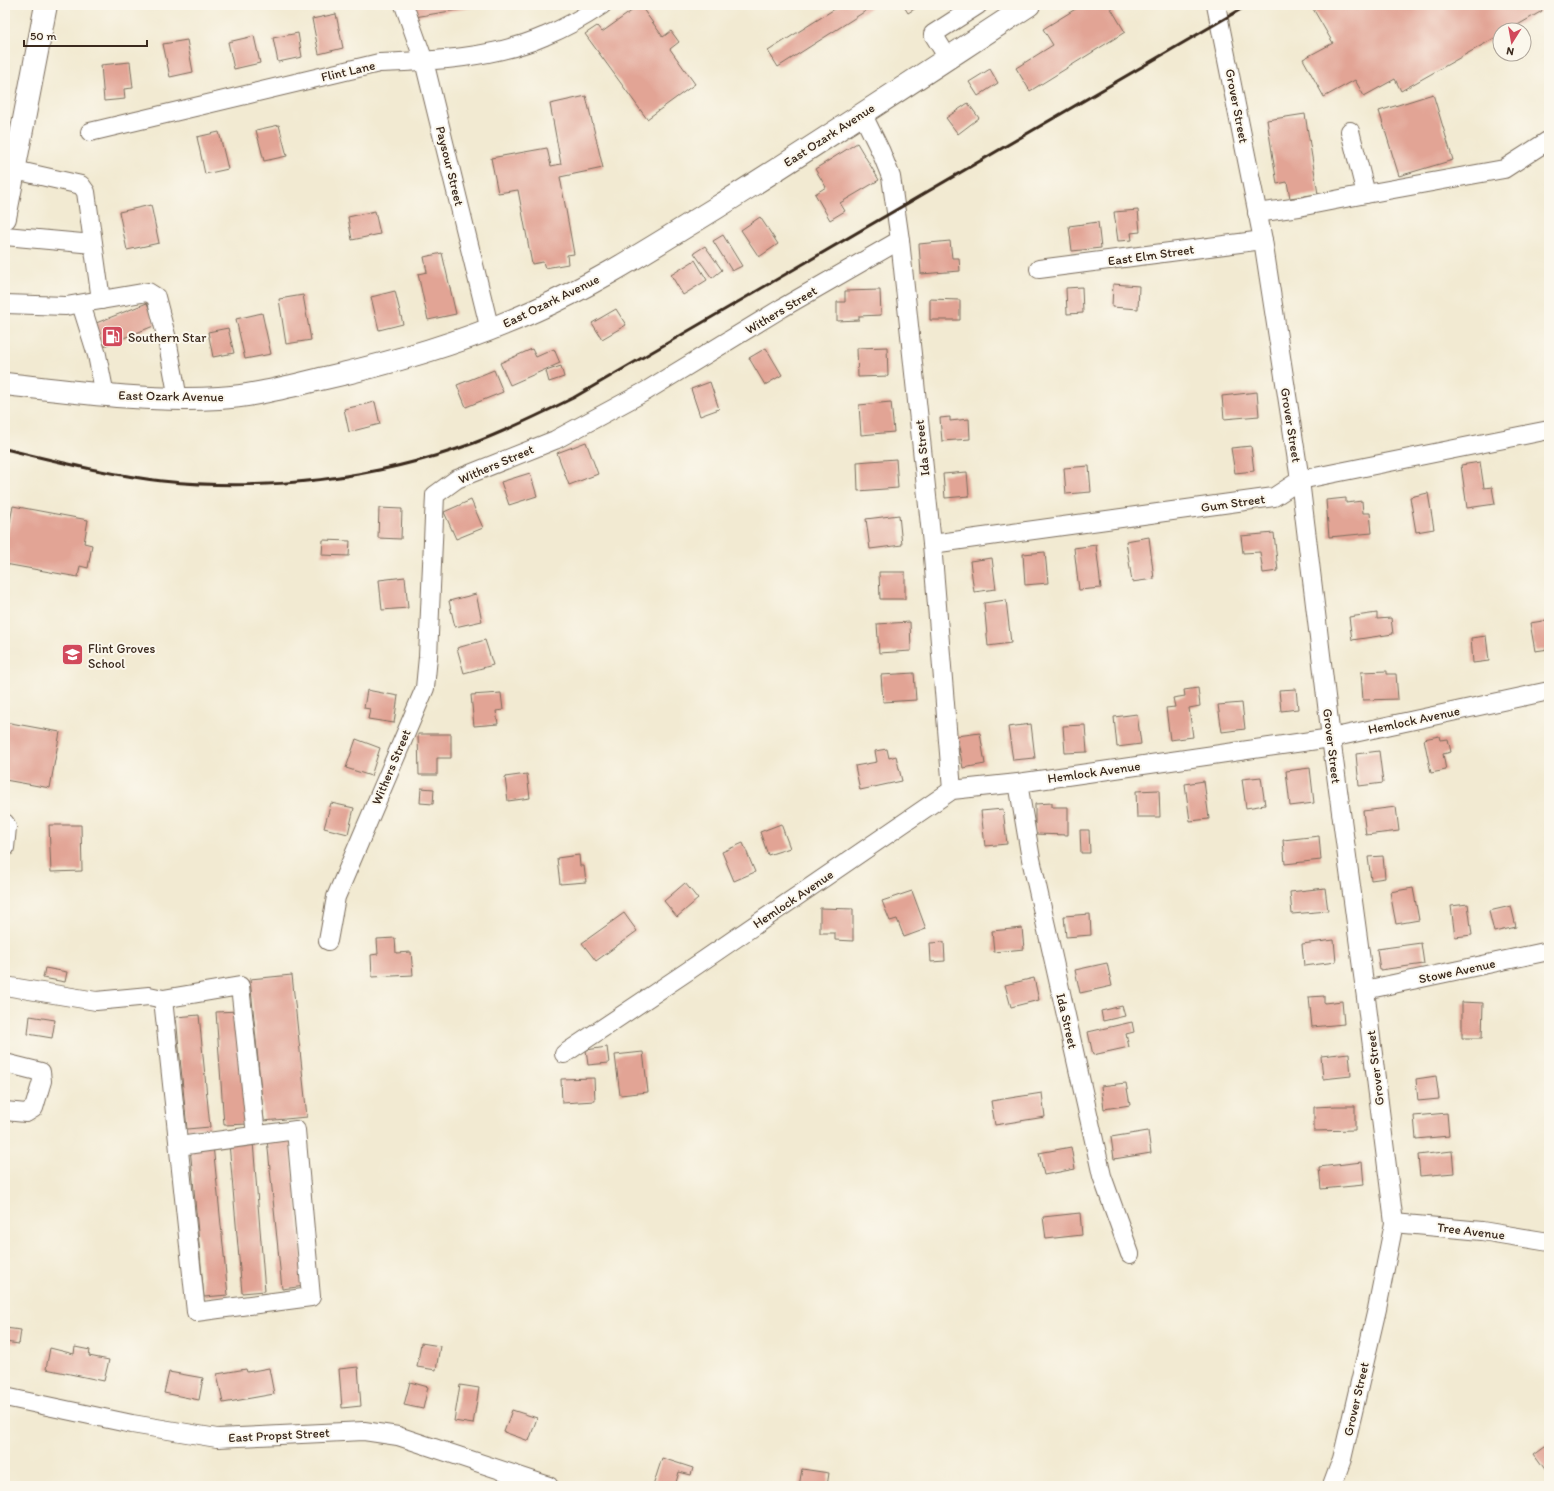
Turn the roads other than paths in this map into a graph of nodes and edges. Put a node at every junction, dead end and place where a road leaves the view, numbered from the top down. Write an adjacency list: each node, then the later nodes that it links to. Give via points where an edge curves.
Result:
1 (46, 5): 14 (main road)
2 (404, 5): 9 (street, Paysour Street)
3 (602, 5): 9 (street, Flint Lane, via 545,36 516,46)
4 (1029, 5): 7 (main road, East Ozark Avenue)
5 (1216, 5): 17 (street, Grover Street)
6 (975, 6): 7 (street); 8 (street, via 933,34)
7 (989, 31): 8 (main road, East Ozark Avenue)
8 (948, 58): 10 (main road, East Ozark Avenue)
9 (424, 61): 12 (street, Flint Lane, via 379,63); 26 (street, Paysour Street)
10 (862, 114): 19 (street, Ida Street, via 891,177); 26 (main road, East Ozark Avenue, via 636,257 537,310)
11 (1350, 131): 15 (street)
12 (90, 132)
13 (1549, 140): 15 (street, via 1504,169)
14 (15, 170): 16 (main road); 21 (street, via 81,184 86,192)
15 (1366, 194): 17 (street)
16 (6, 210)
17 (1257, 213): 20 (street, Grover Street)
18 (5, 236): 21 (street)
19 (900, 240): 32 (street, Ida Street); 39 (street, Withers Street, via 646,391 555,440 457,479 435,495 425,688 336,897)
20 (1262, 240): 22 (street, East Elm Street); 31 (street, Grover Street)
21 (93, 244): 23 (street)
22 (1039, 270)
23 (102, 300): 25 (street); 29 (street, via 148,292 156,297)
24 (5, 304): 25 (street)
25 (81, 304): 28 (street)
26 (490, 330): 29 (main road, East Ozark Avenue, via 429,351 274,390 222,398)
27 (5, 384): 28 (main road, East Ozark Avenue)
28 (106, 395): 29 (main road, East Ozark Avenue)
29 (178, 399)
30 (1549, 430): 31 (street, Gum Street)
31 (1300, 480): 32 (street, Gum Street, via 1274,497); 34 (street, Grover Street)
32 (932, 544): 36 (street, Ida Street)
33 (1549, 691): 34 (street, Hemlock Avenue)
34 (1331, 738): 35 (street, Hemlock Avenue); 42 (street, Grover Street)
35 (1018, 783): 36 (street, Hemlock Avenue); 51 (street, Ida Street, via 1031,858 1102,1176)
36 (952, 790): 44 (street, Hemlock Avenue)
37 (5, 823): 38 (street)
38 (5, 848)
39 (328, 941)
40 (1549, 951): 42 (street, Stowe Avenue)
41 (5, 986): 43 (street, via 96,1001 149,996)
42 (1366, 990): 49 (street, Grover Street)
43 (164, 998): 47 (street, via 240,986); 48 (street)
44 (564, 1054)
45 (5, 1063): 46 (street, via 41,1072 42,1081 34,1108 26,1113)
46 (5, 1111)
47 (256, 1135): 48 (street); 48 (street, via 296,1130 311,1297 196,1312)
48 (179, 1146)
49 (1394, 1223): 50 (street, Tree Avenue, via 1482,1231); 54 (street, Grover Street, via 1374,1324 1342,1459)
50 (1549, 1242)
51 (1130, 1254)
52 (5, 1397): 53 (street, East Propst Street, via 132,1424 217,1438 364,1431 398,1436)
53 (547, 1486)
54 (1332, 1486)

